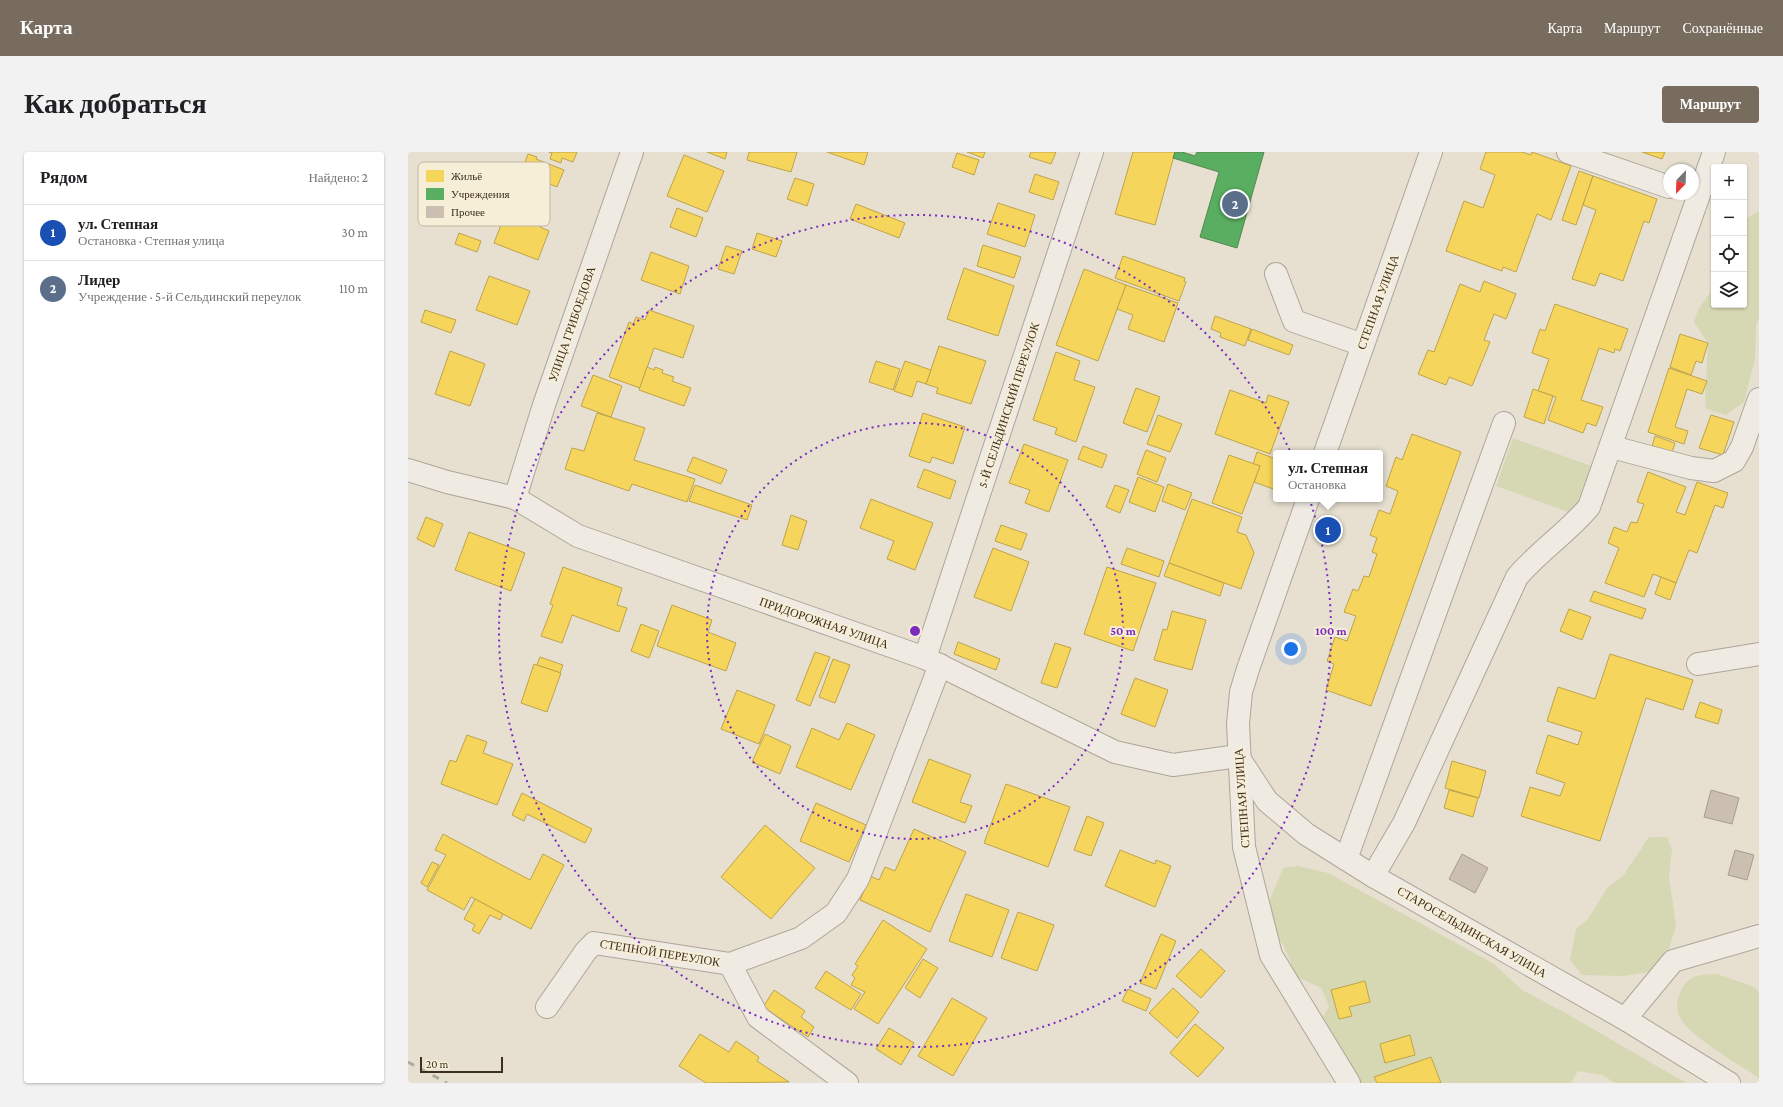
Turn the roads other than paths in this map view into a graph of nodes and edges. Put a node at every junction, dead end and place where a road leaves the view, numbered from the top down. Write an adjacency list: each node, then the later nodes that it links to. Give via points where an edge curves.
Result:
1 (632, 152): 16 (street, УЛИЦА ГРИБОЕДОВА, via 544,405)
2 (1092, 152): 19 (street, 5-Й СЕЛЬДИНСКИЙ ПЕРЕУЛОК)
3 (1431, 152): 10 (street, СТЕПНАЯ УЛИЦА)
4 (1568, 152): 7 (street)
5 (1714, 152): 6 (street)
6 (1699, 183)
7 (1663, 185)
8 (1692, 200): 13 (street)
9 (1276, 274): 10 (street, via 1294,321)
10 (1363, 345): 14 (street, СТЕПНАЯ УЛИЦА)
11 (1759, 399): 13 (street, via 1742,447 1734,461 1714,471 1692,468)
12 (1504, 423): 22 (street)
13 (1612, 447): 23 (street, via 1589,507 1517,577 1404,824)
14 (1326, 450)
15 (408, 470): 16 (street, ПРИДОРОЖНАЯ УЛИЦА)
16 (515, 498): 19 (street, ПРИДОРОЖНАЯ УЛИЦА, via 578,536)
17 (1307, 502): 21 (street, СТЕПНАЯ УЛИЦА, via 1241,692)
18 (1759, 654): 20 (street)
19 (932, 662): 21 (street, ПРИДОРОЖНАЯ УЛИЦА, via 1115,752 1173,765); 25 (street, 5-Й СЕЛЬДИНСКИЙ ПЕРЕУЛОК, via 858,879 836,913 801,938)
20 (1698, 664)
21 (1238, 756): 22 (street, СТАРОСЕЛЬДИНСКАЯ УЛИЦА, via 1267,800 1306,834); 29 (street, СТЕПНАЯ УЛИЦА, via 1244,847 1271,955)
22 (1346, 859): 23 (street, СТАРОСЕЛЬДИНСКАЯ УЛИЦА)
23 (1373, 876): 27 (street, СТАРОСЕЛЬДИНСКАЯ УЛИЦА)
24 (1759, 936): 27 (street, via 1673,961)
25 (730, 964): 26 (street, СТЕПНОЙ ПЕРЕУЛОК, via 594,943); 28 (street, СТЕПНОЙ ПЕРЕУЛОК, via 758,1017)
26 (547, 1007)
27 (1625, 1020): 30 (street, СТАРОСЕЛЬДИНСКАЯ УЛИЦА)
28 (847, 1083)
29 (1349, 1083)
30 (1729, 1083)

